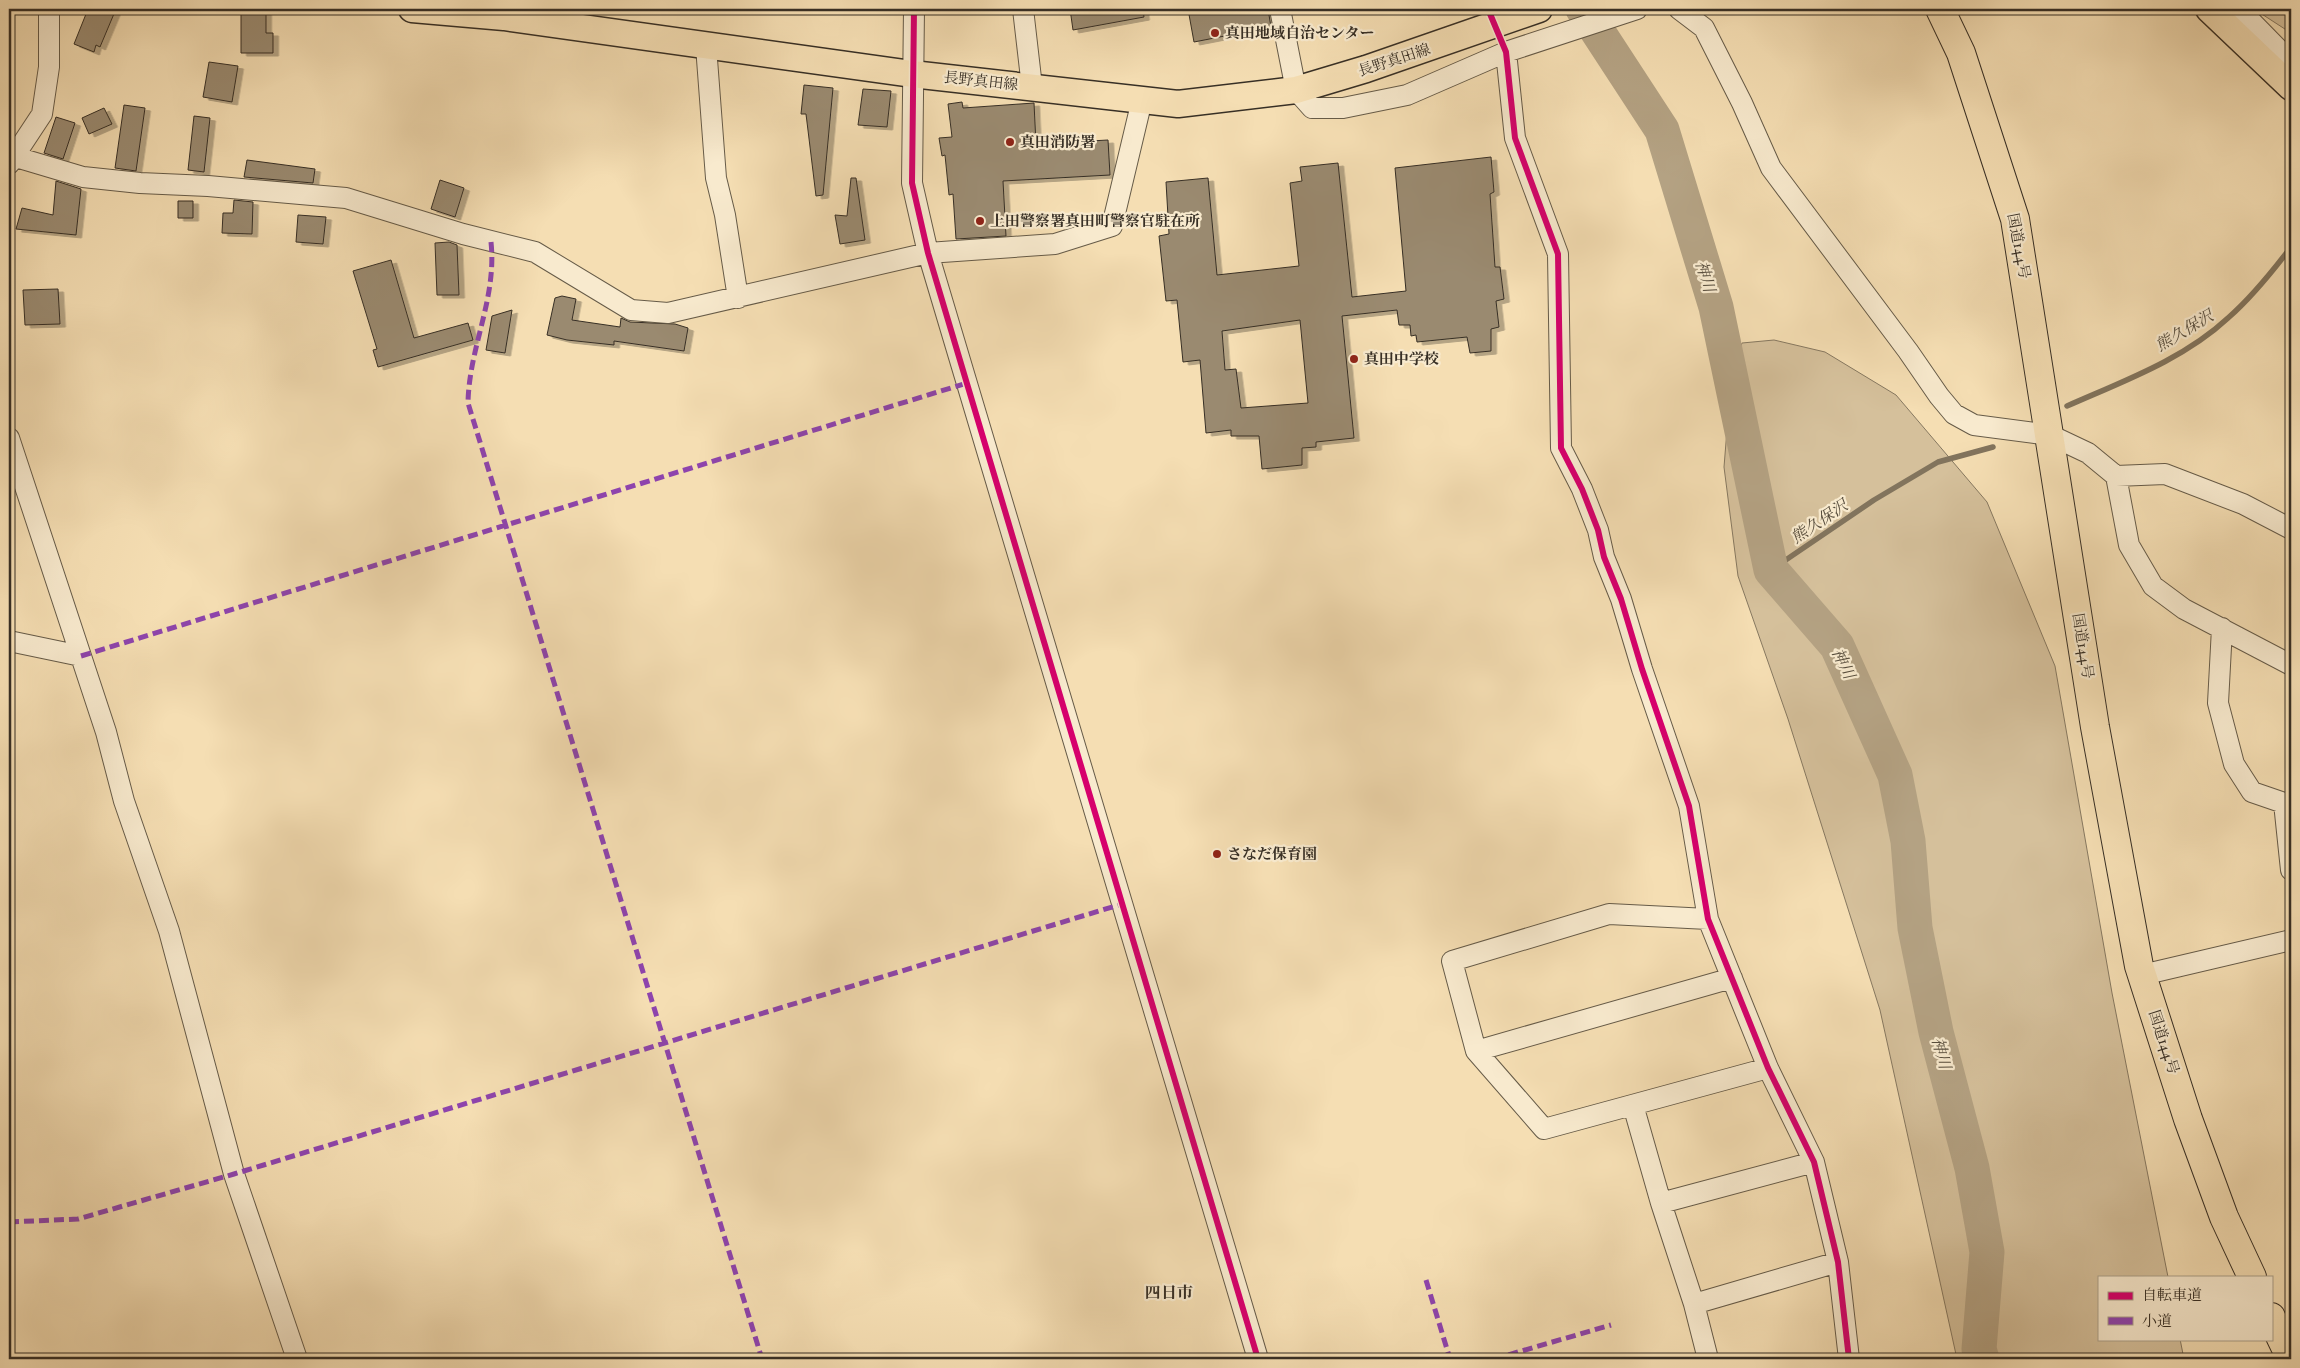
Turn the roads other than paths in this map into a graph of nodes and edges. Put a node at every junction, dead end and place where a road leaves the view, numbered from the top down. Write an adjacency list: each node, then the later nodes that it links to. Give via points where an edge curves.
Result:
1 (49, 9): 22 (street, via 49,68 42,114)
2 (412, 9): 12 (main road, 長野真田線)
3 (914, 9): 17 (street)
4 (1023, 9): 18 (street)
5 (1280, 9): 20 (street)
6 (1539, 9): 13 (main road, 長野真田線)
7 (1637, 9): 15 (street)
8 (1679, 9): 25 (street, via 1704,28 1771,168 1954,414 1974,425)
9 (1940, 9): 25 (highway, 国道144号, via 1961,53 2015,219)
10 (2209, 9): 19 (main road)
11 (2239, 9): 16 (street)
12 (503, 13): 14 (main road, 長野真田線)
13 (1494, 15): 20 (main road, 長野真田線, via 1366,70)
14 (706, 46): 17 (main road, 長野真田線); 24 (street, via 716,178)
15 (1506, 52): 20 (street, via 1407,95 1372,104 1312,108); 34 (street, via 1515,138 1558,254 1561,448 1598,530 1604,557 1621,599 1689,806)
16 (2291, 62)
17 (912, 74): 18 (main road, 長野真田線); 23 (street, via 912,183)
18 (1032, 87): 21 (main road, 長野真田線)
19 (2291, 87)
20 (1296, 90): 21 (main road, 長野真田線, via 1178,104)
21 (1142, 100): 23 (street, via 1112,226 1055,244)
22 (10, 159): 24 (street, via 84,177 346,198 535,252 631,310 668,313)
23 (928, 253): 24 (street); 48 (street)
24 (738, 298)
25 (2050, 435): 27 (street, via 2088,453); 36 (highway, 国道144号, via 2095,727)
26 (9, 441): 31 (street)
27 (2116, 476): 28 (street, via 2165,474 2243,504); 29 (street, via 2129,545 2153,586 2184,609)
28 (2291, 529)
29 (2222, 628): 32 (street); 33 (street, via 2218,703 2234,764 2252,792 2284,803)
30 (9, 641): 31 (street)
31 (81, 656): 47 (street, via 106,732 124,802 169,931 234,1174)
32 (2291, 665)
33 (2291, 870)
34 (1708, 919): 37 (street); 38 (street, via 1609,914 1452,962)
35 (2291, 940): 36 (street)
36 (2142, 975): 44 (highway, 国道144号, via 2224,1217)
37 (1732, 978): 38 (street); 39 (street)
38 (1476, 1050): 40 (street, via 1544,1129)
39 (1768, 1068): 40 (street); 41 (street)
40 (1633, 1105): 42 (street)
41 (1814, 1162): 42 (street); 43 (street)
42 (1661, 1203): 45 (street)
43 (1838, 1262): 45 (street); 50 (street)
44 (2252, 1276)
45 (1694, 1304): 49 (street)
46 (2272, 1319): 51 (highway)
47 (297, 1359)
48 (1258, 1359)
49 (1708, 1359)
50 (1849, 1359)
51 (2291, 1359)

